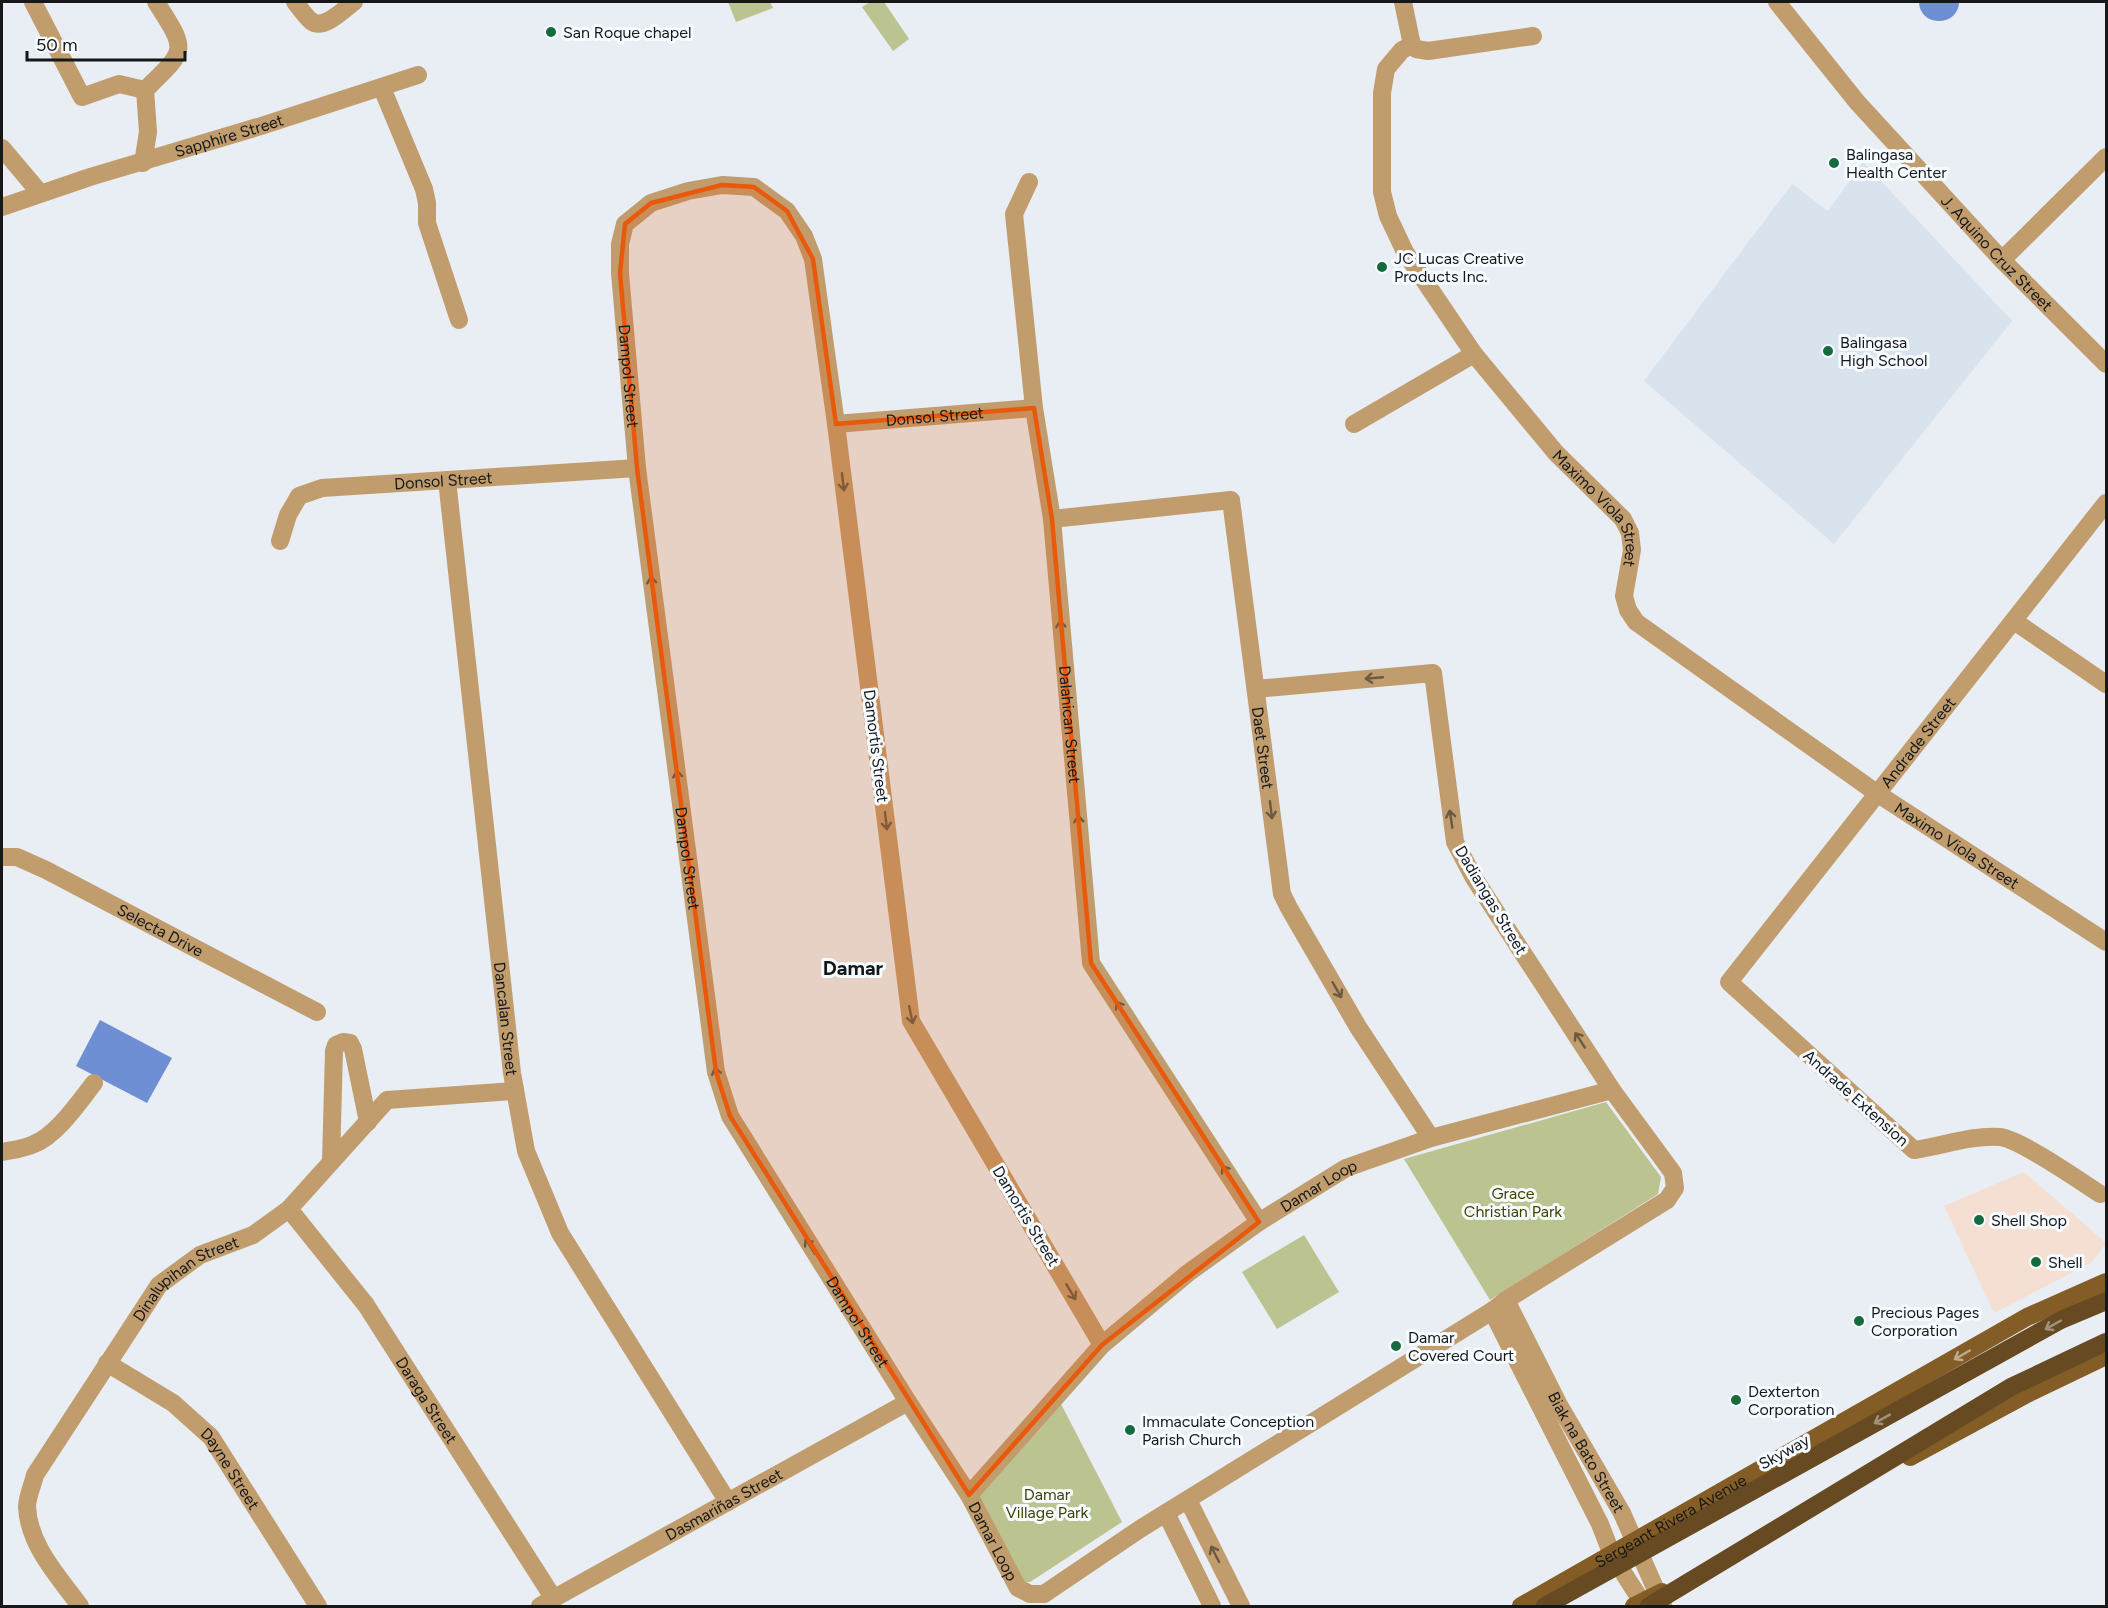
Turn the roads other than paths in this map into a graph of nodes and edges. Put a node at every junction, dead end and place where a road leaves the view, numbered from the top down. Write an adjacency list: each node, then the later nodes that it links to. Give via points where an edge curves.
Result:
1 (33, 2): 11 (street, via 82,97 119,84)
2 (156, 2): 11 (street, via 177,34 180,46 177,57)
3 (295, 2): 4 (street, via 311,21 324,24)
4 (354, 2)
5 (1403, 2): 8 (street)
6 (1777, 2): 19 (street, J. Aquino Cruz Street, via 1857,102)
7 (1533, 36): 8 (street, via 1428,51 1416,50)
8 (1412, 45): 21 (street, Maximo Viola Street, via 1402,50 1386,69 1382,93 1382,192 1405,252)
9 (417, 75): 10 (street, Sapphire Street)
10 (382, 88): 14 (street, Sapphire Street); 20 (street, via 424,189 427,223)
11 (145, 90): 14 (street, via 148,132)
12 (2, 148): 17 (street)
13 (2106, 157): 19 (street)
14 (143, 163): 17 (street, Sapphire Street)
15 (1029, 182): 23 (street, Dalahican Street, via 1014,214)
16 (688, 191): 24 (street, Damortis Street, via 722,185 754,187 787,212 804,236 813,259); 26 (street, Dampol Street, via 651,203 625,224 620,244)
17 (40, 193): 18 (street, Sapphire Street)
18 (2, 207)
19 (2002, 260): 22 (street, J. Aquino Cruz Street)
20 (459, 320)
21 (1474, 354): 25 (street); 34 (street, Maximo Viola Street, via 1556,453 1623,519 1632,550 1624,596 1636,622)
22 (2106, 364)
23 (1034, 408): 24 (street, Donsol Street); 29 (street, Dalahican Street)
24 (836, 424): 54 (street, Damortis Street, one-way to 54, via 911,1021)
25 (1354, 424)
26 (637, 468): 27 (street, Donsol Street); 57 (street, Dampol Street, one-way to 26, via 730,1116 716,1072)
27 (447, 480): 30 (street, Donsol Street, via 315,490 299,496); 41 (street, Dancalan Street)
28 (2106, 503): 31 (street, Andrade Street)
29 (1052, 519): 33 (street, Daet Street, via 1231,500); 49 (street, Dalahican Street, one-way to 29, via 1091,963)
30 (280, 541)
31 (2014, 621): 32 (street); 34 (street, Andrade Street)
32 (2106, 684)
33 (1256, 689): 40 (street, Dadiangas Street, one-way to 33, via 1474,878 1455,842 1432,673); 43 (street, Daet Street, one-way to 43, via 1282,894 1358,1027)
34 (1878, 794): 36 (street, Maximo Viola Street); 37 (street, Andrade Street)
35 (2, 857): 38 (street, Selecta Drive, via 17,857 46,870)
36 (2106, 942)
37 (1728, 982): 47 (street, Andrade Extension, via 1914,1150 1968,1138 2002,1137)
38 (317, 1012)
39 (94, 1083): 44 (street, via 41,1141)
40 (1612, 1089): 43 (street, Damar Loop); 46 (street, Dadiangas Street, via 1673,1173)
41 (514, 1090): 42 (street, Dinalupihan Street, via 387,1100); 60 (street, Dancalan Street, via 526,1151 560,1233)
42 (368, 1122): 45 (street, Dinalupihan Street); 45 (street, via 353,1049 350,1043 343,1042 334,1051)
43 (1431, 1138): 49 (street, Damar Loop, via 1346,1168)
44 (2, 1152)
45 (331, 1162): 48 (street, Dinalupihan Street)
46 (1675, 1188): 52 (street, Damar Loop, via 1667,1200)
47 (2100, 1194)
48 (289, 1209): 56 (street, Dinalupihan Street, via 253,1235 200,1255 159,1285); 64 (street, Daraga Street, via 366,1305)
49 (1259, 1222): 54 (street, Damar Loop, via 1188,1273)
50 (2106, 1282): 62 (main road, Sergeant Rivera Avenue, one-way to 62, via 2027,1317)
51 (2106, 1301): 71 (highway, Skyway, one-way to 71, via 2061,1320)
52 (1499, 1305): 59 (street, Damar Loop); 62 (street, Biak na Bato Street, via 1622,1514); 63 (street, Biak na Bato Street)
53 (2106, 1342): 65 (highway, via 2011,1387)
54 (1102, 1345): 58 (street, Damar Loop)
55 (2106, 1356): 65 (main road, via 2025,1395)
56 (107, 1363): 66 (street, Dinalupihan Street, via 35,1475 27,1504 30,1527 42,1553); 67 (street, Dayne Street, via 173,1403 211,1437)
57 (908, 1402): 58 (street, Dampol Street); 60 (street, Dasmariñas Street)
58 (969, 1495): 61 (street, Damar Loop, via 1008,1572 1018,1588 1030,1594 1044,1594)
59 (1188, 1500): 61 (street, Damar Loop); 69 (street, one-way to 59)
60 (728, 1502): 64 (street, Dasmariñas Street)
61 (1166, 1513): 68 (street)
62 (1634, 1542): 63 (main road, Sergeant Rivera Avenue); 65 (street, Biak na Bato Street)
63 (1612, 1555): 65 (street, Biak na Bato Street); 70 (main road, Sergeant Rivera Avenue)
64 (547, 1603)
65 (1649, 1604)
66 (80, 1606)
67 (318, 1606)
68 (1212, 1606)
69 (1241, 1606)
70 (1521, 1606)
71 (1545, 1606)

